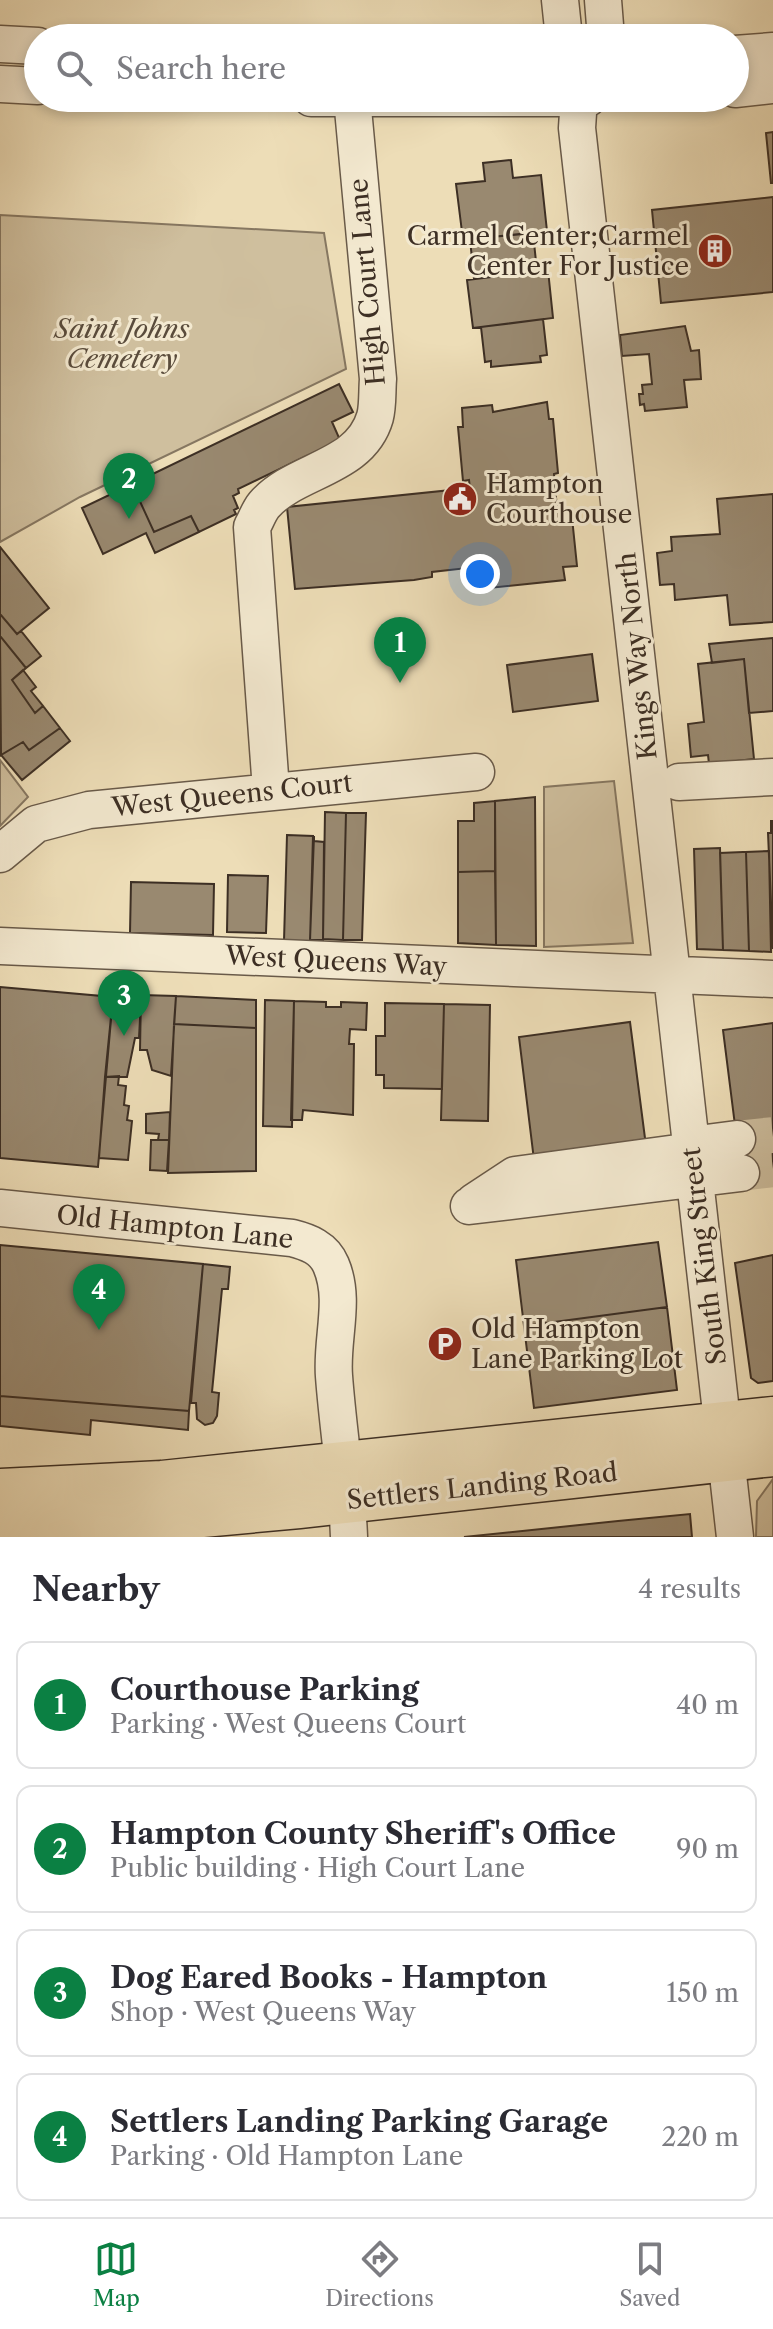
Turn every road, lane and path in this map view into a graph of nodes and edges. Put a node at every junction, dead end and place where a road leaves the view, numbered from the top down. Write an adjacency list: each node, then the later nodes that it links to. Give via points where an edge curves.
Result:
1 (560, 0): 3 (street)
2 (603, 0): 4 (street)
3 (563, 24)
4 (605, 24)
5 (0, 44): 6 (street)
6 (24, 45)
7 (773, 51): 8 (street)
8 (749, 53)
9 (0, 84): 10 (street)
10 (24, 85)
11 (773, 85): 12 (street)
12 (749, 88)
13 (353, 112): 18 (street, High Court Lane, via 378,379 375,417 361,443 274,497 252,527)
14 (579, 112): 21 (street, Kings Way North)
15 (476, 772): 18 (street, West Queens Court)
16 (773, 777): 17 (street)
17 (679, 782)
18 (271, 790): 19 (street, West Queens Court, via 89,810 36,824)
19 (0, 854)
20 (0, 946): 21 (street, West Queens Way)
21 (673, 976): 22 (street, West Queens Way); 24 (street, South King Street)
22 (773, 979)
23 (739, 1157): 24 (street)
24 (692, 1160): 25 (street, via 515,1175); 28 (street, South King Street)
25 (472, 1204)
26 (0, 1208): 31 (street, Old Hampton Lane, via 311,1243 331,1264 339,1302 333,1373)
27 (773, 1419): 28 (main road, Settlers Landing Road)
28 (726, 1442): 29 (main road, Settlers Landing Road); 31 (main road, Settlers Landing Road); 33 (street, South King Street)
29 (773, 1454)
30 (0, 1491): 31 (main road, Settlers Landing Road, via 162,1483)
31 (347, 1501): 32 (main road, Settlers Landing Road)
32 (0, 1530)
33 (735, 1537)

